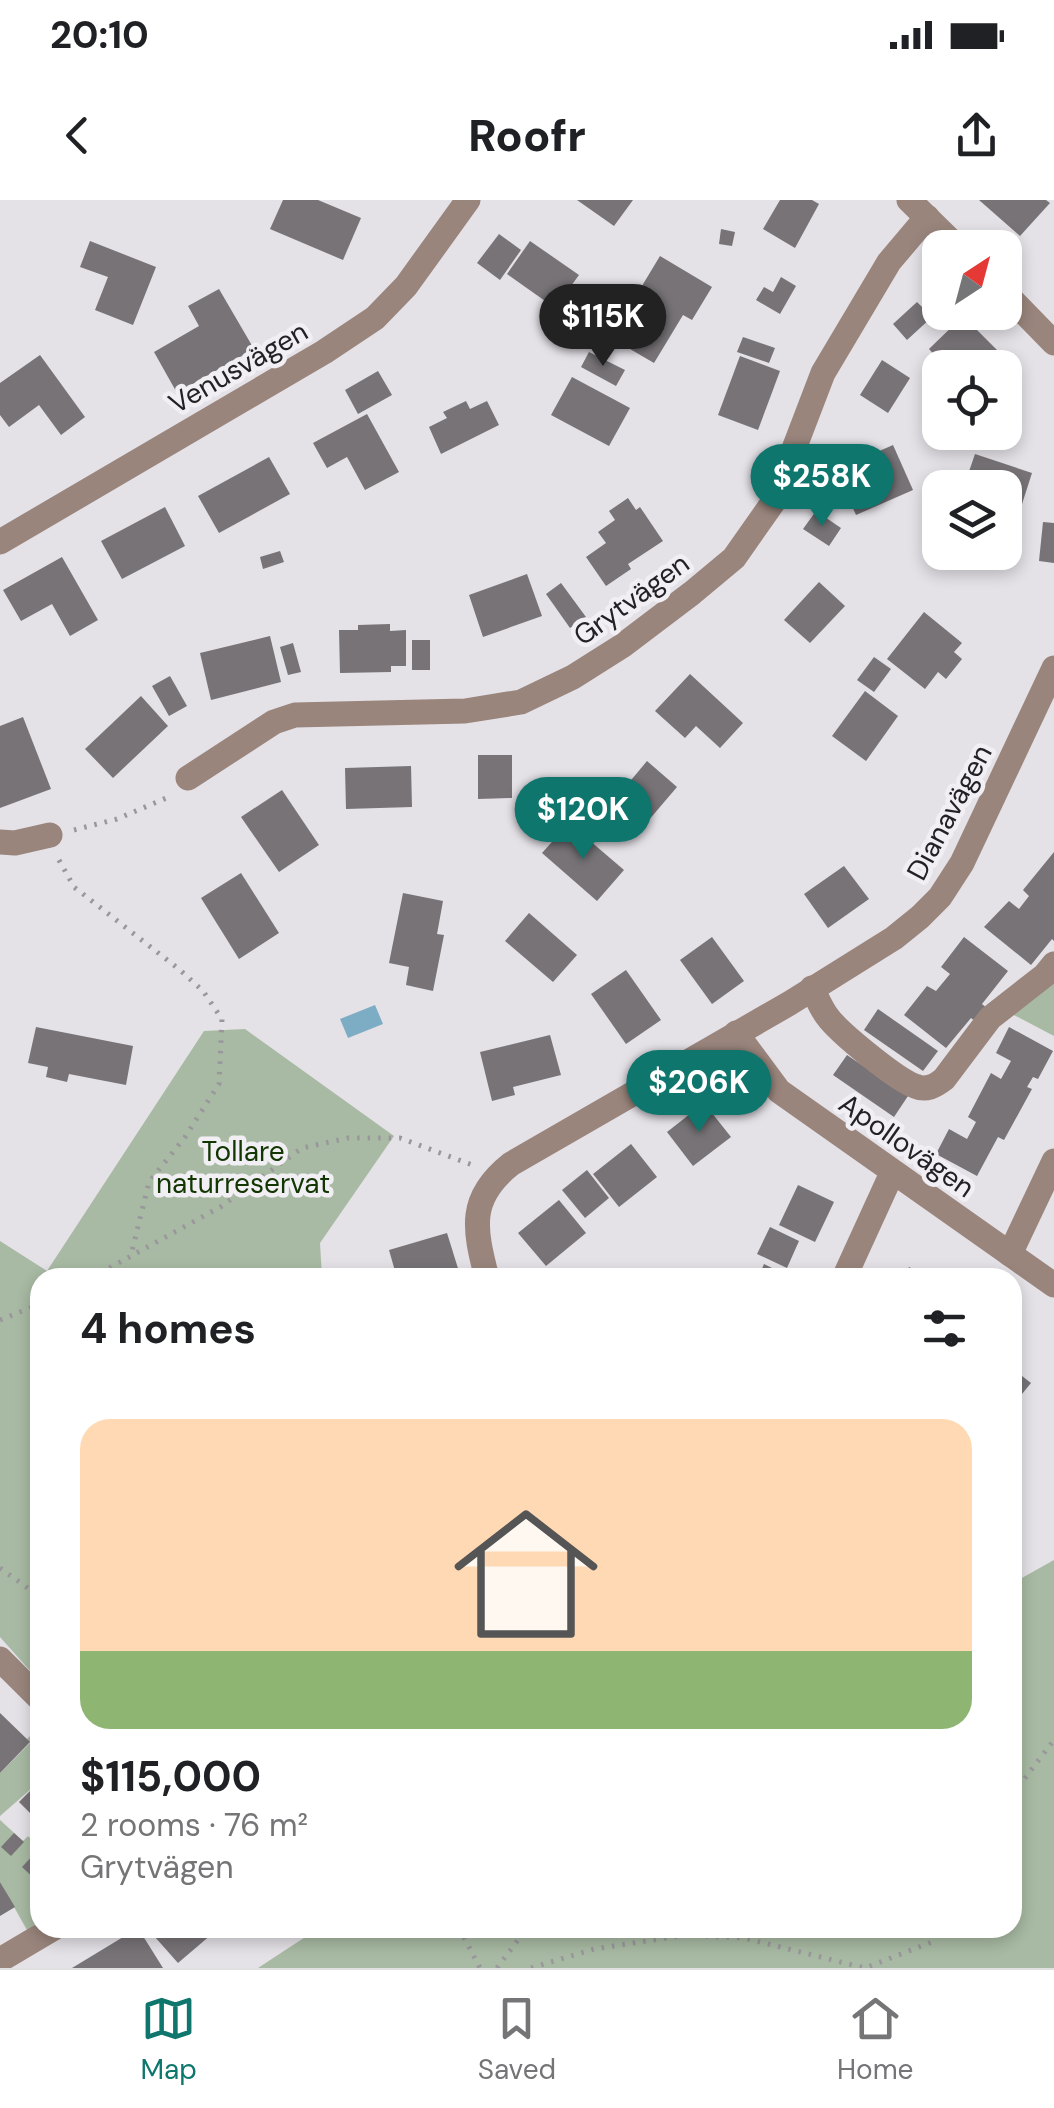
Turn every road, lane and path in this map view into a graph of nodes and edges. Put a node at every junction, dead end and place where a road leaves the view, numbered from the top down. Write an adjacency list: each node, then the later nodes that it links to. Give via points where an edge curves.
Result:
1 (468, 200): 6 (street, Venusvägen, via 375,318)
2 (918, 209): 3 (street); 8 (street, Grytvägen, via 823,373 774,501 734,558 692,594 573,678 521,702 465,711 295,715)
3 (940, 230)
4 (1022, 311): 5 (street)
5 (1054, 342)
6 (0, 542)
7 (1054, 668): 12 (street, Dianavägen, via 985,818 940,896 894,938)
8 (188, 778): 9 (path, via 182,790 152,807)
9 (50, 835): 10 (street); 18 (path, via 74,887 180,970 222,1018 219,1084 148,1182)
10 (0, 842)
11 (1054, 964): 12 (street, via 990,1018 944,1079 926,1088 842,1031)
12 (812, 988): 13 (street, Dianavägen)
13 (736, 1033): 15 (street, Apollovägen, via 780,1091); 16 (street, Dianavägen)
14 (1054, 1160): 17 (street)
15 (892, 1173): 17 (street, Apollovägen); 21 (street)
16 (498, 1174): 18 (path, via 400,1138 332,1141 302,1148 222,1206); 20 (street, via 481,1196 478,1214)
17 (1010, 1254): 22 (street, Apollovägen)
18 (131, 1255): 19 (path)
19 (108, 1268)
20 (484, 1268)
21 (849, 1268)
22 (1054, 1285)
23 (30, 1308): 24 (path)
24 (0, 1320)
25 (0, 1568): 26 (path)
26 (30, 1590)
27 (0, 1659): 28 (street)
28 (30, 1689)
29 (1054, 1740): 30 (path)
30 (1022, 1782)
31 (37, 1938): 37 (street)
32 (464, 1938): 38 (path)
33 (519, 1938): 39 (path)
34 (666, 1938): 40 (path)
35 (744, 1938): 36 (path, via 865,1968)
36 (934, 1938)
37 (0, 1960)
38 (480, 1968)
39 (497, 1968)
40 (531, 1968)

